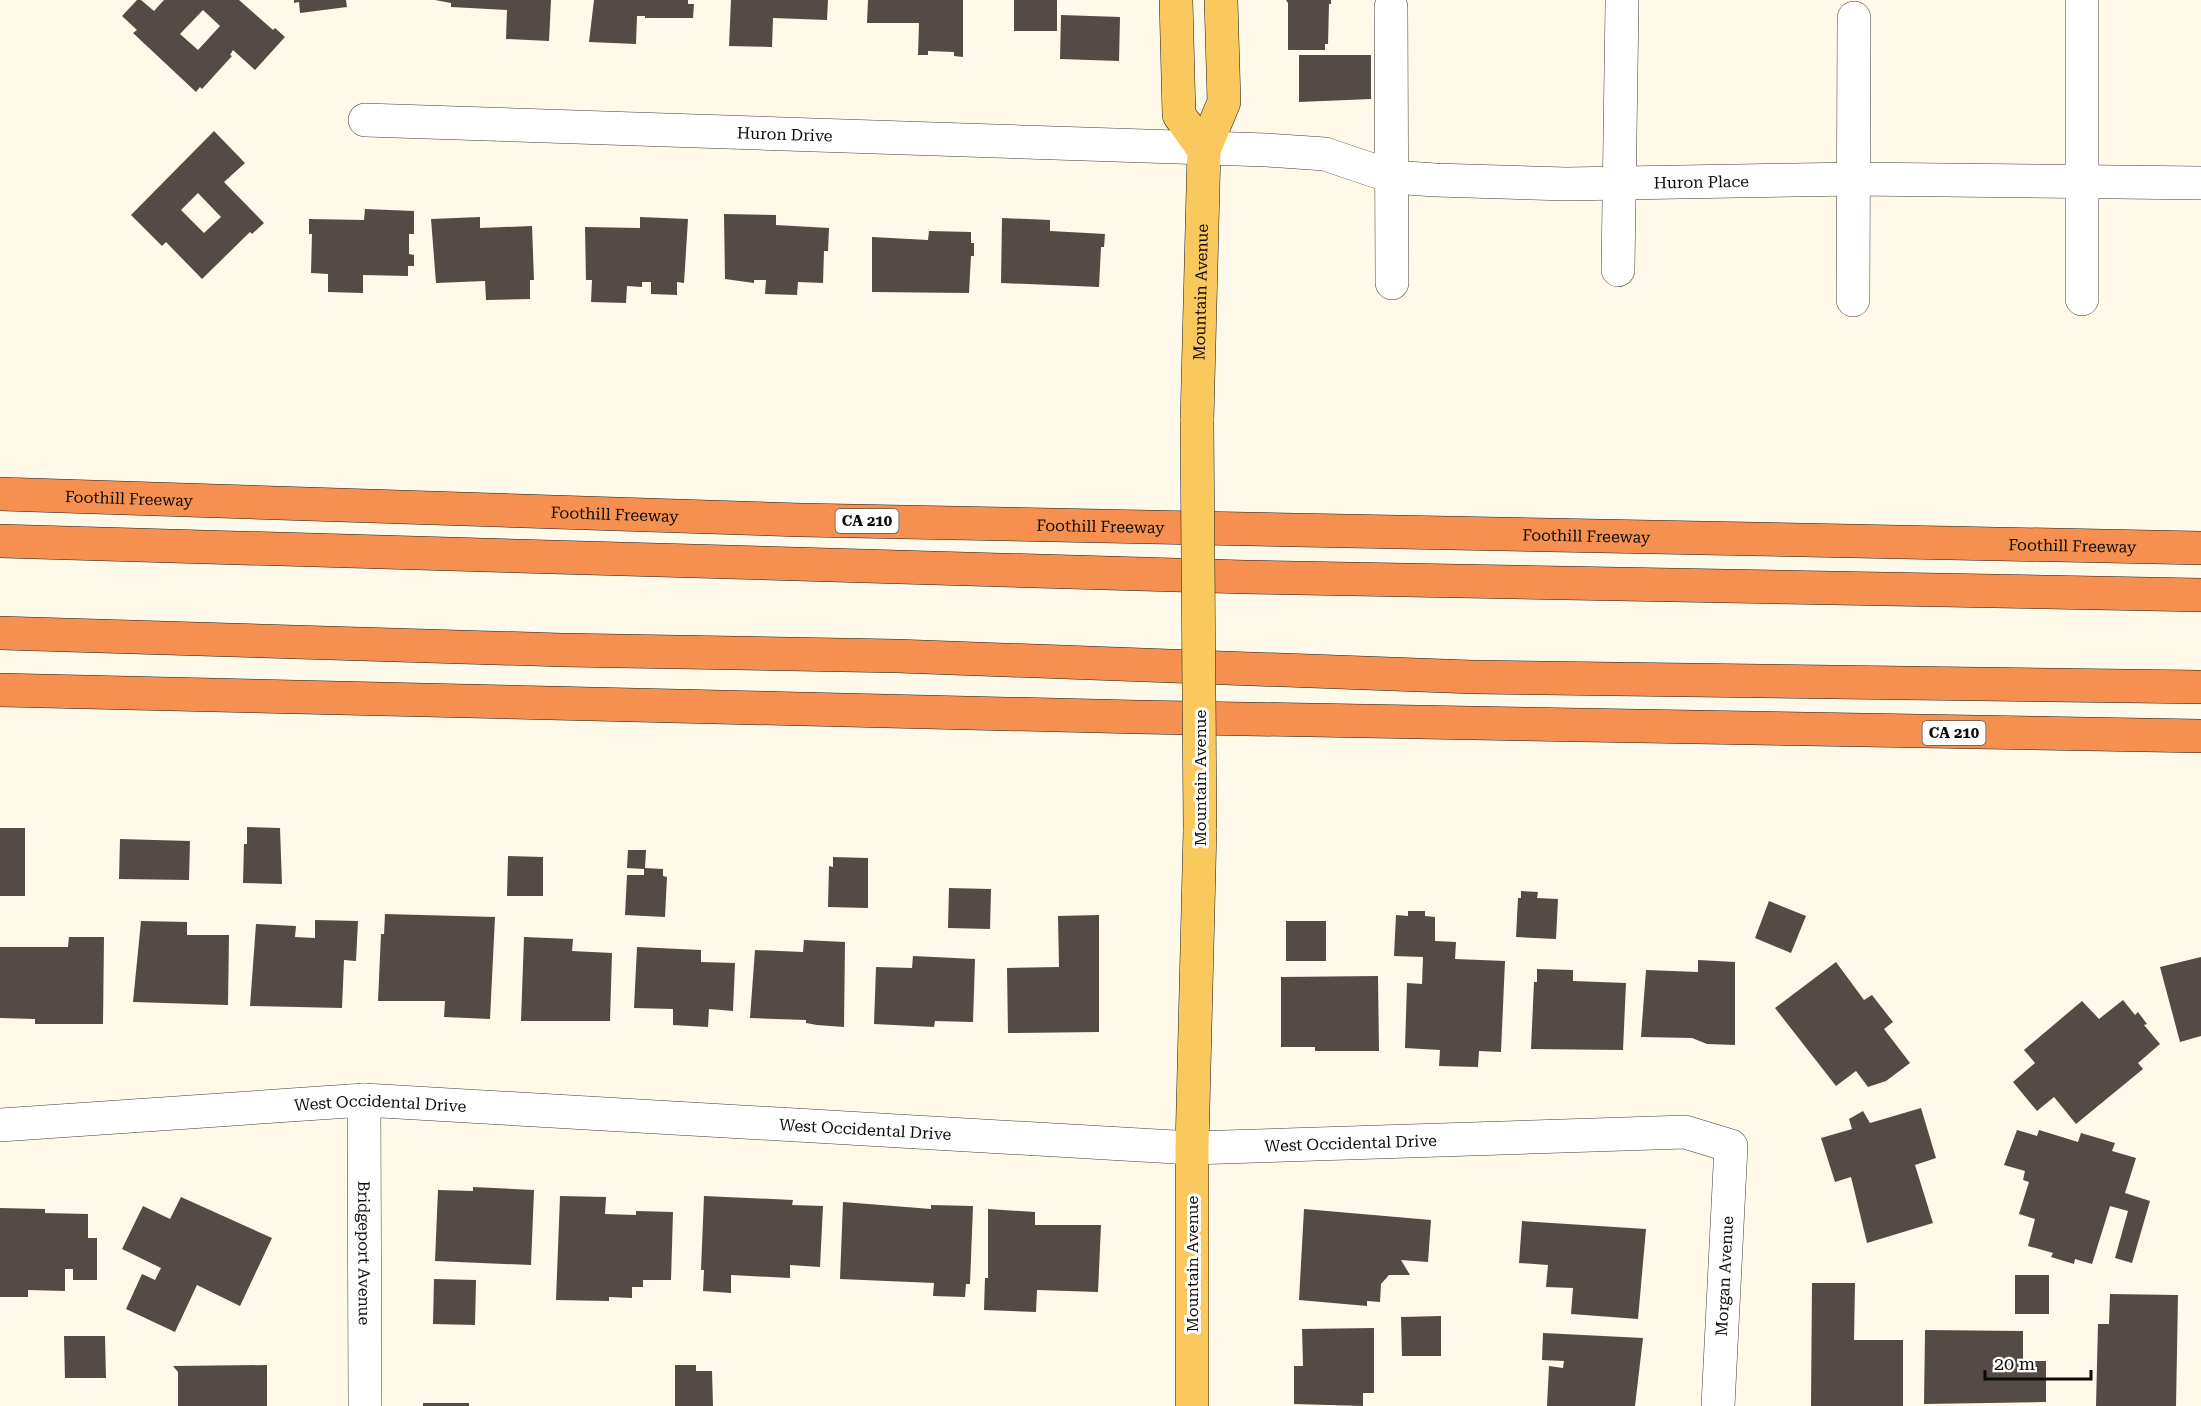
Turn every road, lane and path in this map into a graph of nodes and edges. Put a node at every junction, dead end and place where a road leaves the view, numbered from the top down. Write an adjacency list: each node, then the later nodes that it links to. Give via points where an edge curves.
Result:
1 (1176, 0): 8 (main road, via 1179,116)
2 (1221, 0): 8 (main road, Mountain Avenue, via 1224,102)
3 (2082, 1): 12 (street)
4 (1622, 3): 11 (street)
5 (1391, 7): 9 (street)
6 (1854, 18): 10 (street)
7 (364, 120): 8 (street, Huron Drive)
8 (1204, 150): 9 (street, Huron Place, via 1325,154); 29 (main road, Mountain Avenue, bridge, via 1197,420 1200,829)
9 (1393, 177): 11 (street, Huron Place, via 1566,184); 15 (street)
10 (1855, 179): 11 (street, Huron Place); 12 (street, Huron Place); 17 (street)
11 (1619, 182): 14 (street)
12 (2081, 183): 13 (street, Huron Place); 16 (street)
13 (2201, 183)
14 (1618, 270)
15 (1392, 283)
16 (2082, 299)
17 (1853, 300)
18 (0, 494): 20 (highway, Foothill Freeway / CA 210, via 801,520)
19 (0, 541): 21 (highway, via 1257,577)
20 (2201, 548)
21 (2201, 595)
22 (0, 633): 23 (highway, via 897,656 1473,677)
23 (2201, 687)
24 (0, 690): 25 (highway, CA 210)
25 (2201, 736)
26 (364, 1100): 27 (street, West Occidental Drive); 29 (street, West Occidental Drive); 30 (street, Bridgeport Avenue)
27 (0, 1125)
28 (1731, 1146): 29 (street, West Occidental Drive, via 1685,1132); 32 (street, Morgan Avenue)
29 (1192, 1148): 31 (main road, Mountain Avenue)
30 (365, 1406)
31 (1192, 1406)
32 (1718, 1406)

